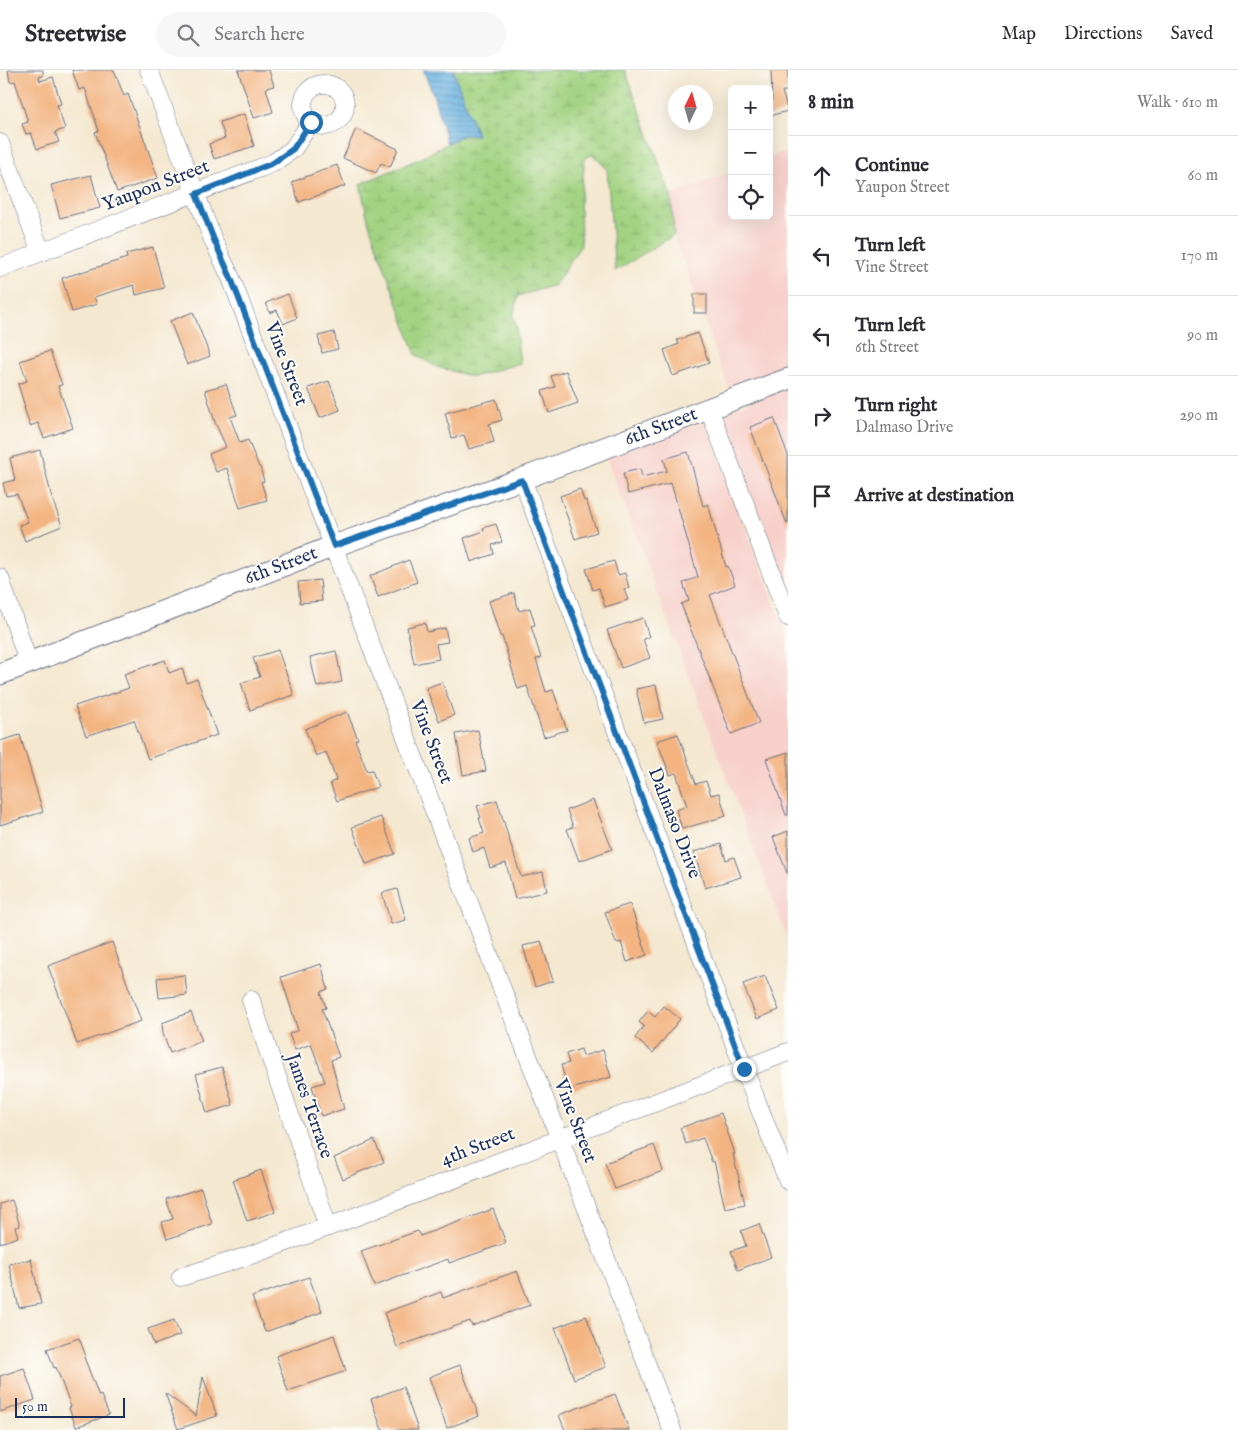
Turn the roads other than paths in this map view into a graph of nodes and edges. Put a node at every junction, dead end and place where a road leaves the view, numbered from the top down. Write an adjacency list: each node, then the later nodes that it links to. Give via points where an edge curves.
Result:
1 (149, 70): 4 (street, Vine Street)
2 (311, 122): 4 (street, Yaupon Street, via 293,149 273,163)
3 (0, 143): 5 (street)
4 (196, 194): 5 (street, Yaupon Street); 10 (street, Vine Street)
5 (42, 252): 6 (street, Yaupon Street)
6 (0, 268)
7 (788, 379): 8 (street, 6th Street)
8 (709, 409): 9 (street, 6th Street); 12 (street)
9 (522, 480): 10 (street, 6th Street); 17 (street, Dalmaso Drive)
10 (334, 546): 13 (street, 6th Street); 18 (street, Vine Street)
11 (0, 578): 13 (street)
12 (788, 617)
13 (28, 662): 14 (street, 6th Street)
14 (0, 674)
15 (251, 1000): 20 (street, James Terrace)
16 (788, 1052): 17 (street, 4th Street)
17 (744, 1069): 18 (street, 4th Street); 19 (street, Dalmaso Drive)
18 (559, 1139): 20 (street, 4th Street); 22 (street, Vine Street)
19 (788, 1181)
20 (328, 1227): 21 (street, 4th Street)
21 (181, 1277)
22 (672, 1430)

